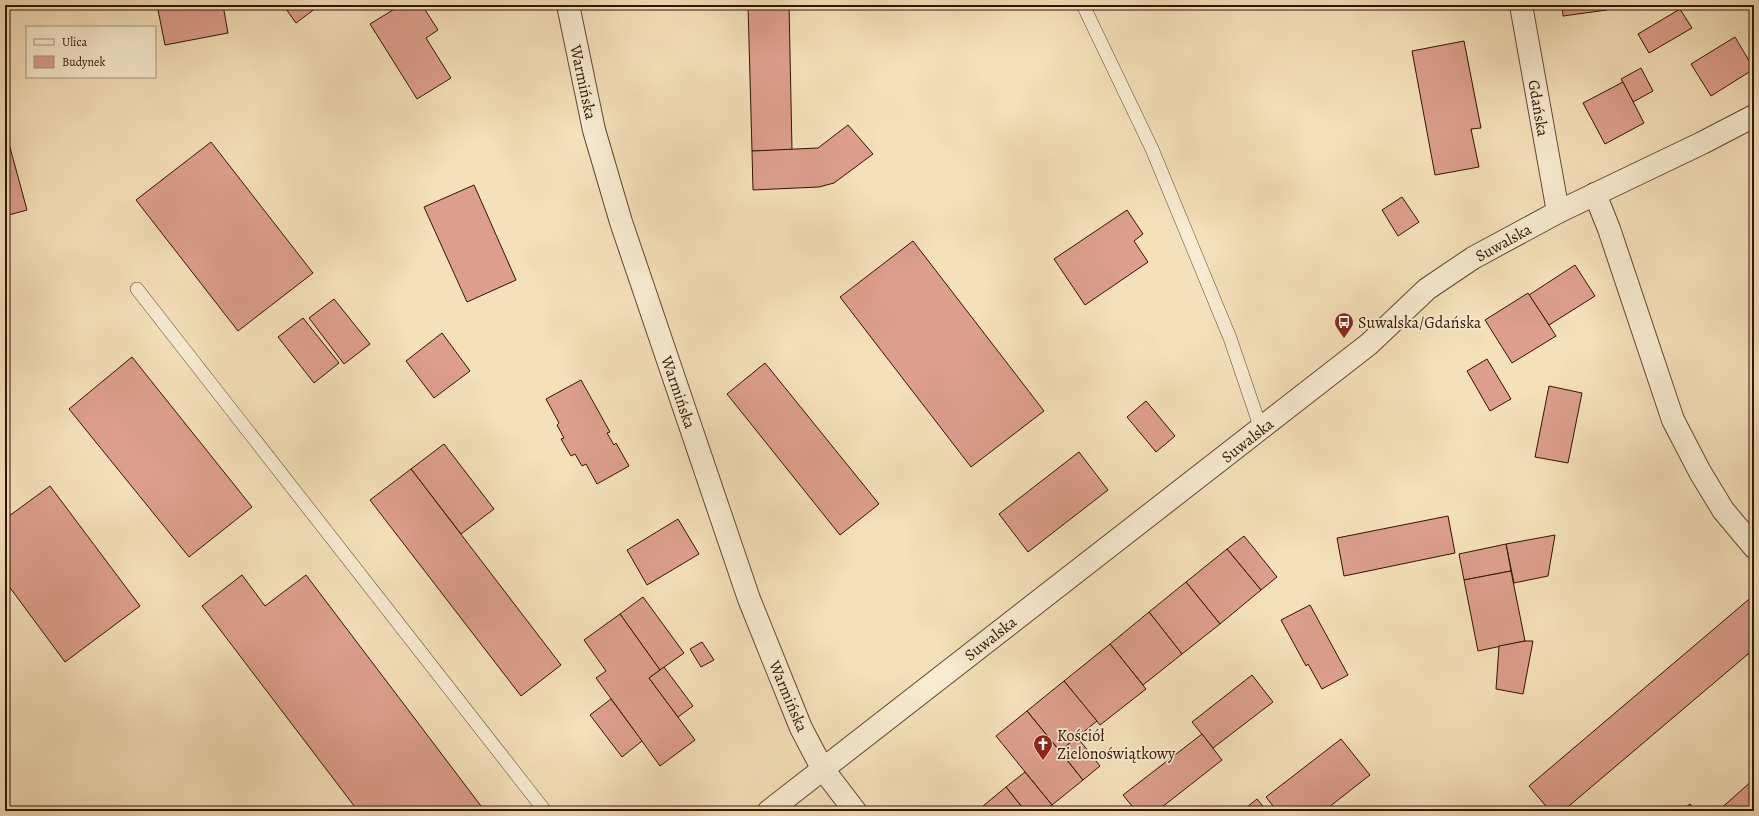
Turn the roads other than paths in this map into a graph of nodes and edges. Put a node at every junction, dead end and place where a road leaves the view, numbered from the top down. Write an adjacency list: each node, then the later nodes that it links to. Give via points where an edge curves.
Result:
1 (568, 5): 10 (street, Warmińska, via 594,130 621,222 749,599 801,728)
2 (1083, 5): 8 (lane, via 1158,164 1230,338)
3 (1521, 5): 6 (street, Gdańska)
4 (1754, 116): 5 (street, Suwalska)
5 (1595, 194): 6 (street, Suwalska); 9 (street, via 1673,420 1723,510)
6 (1558, 212): 8 (street, Suwalska, via 1473,258 1428,289 1369,344)
7 (137, 289): 11 (lane)
8 (1261, 429): 10 (street, Suwalska)
9 (1754, 548)
10 (822, 768): 12 (street, Suwalska); 13 (street, Warmińska)
11 (545, 811)
12 (769, 811)
13 (855, 811)

